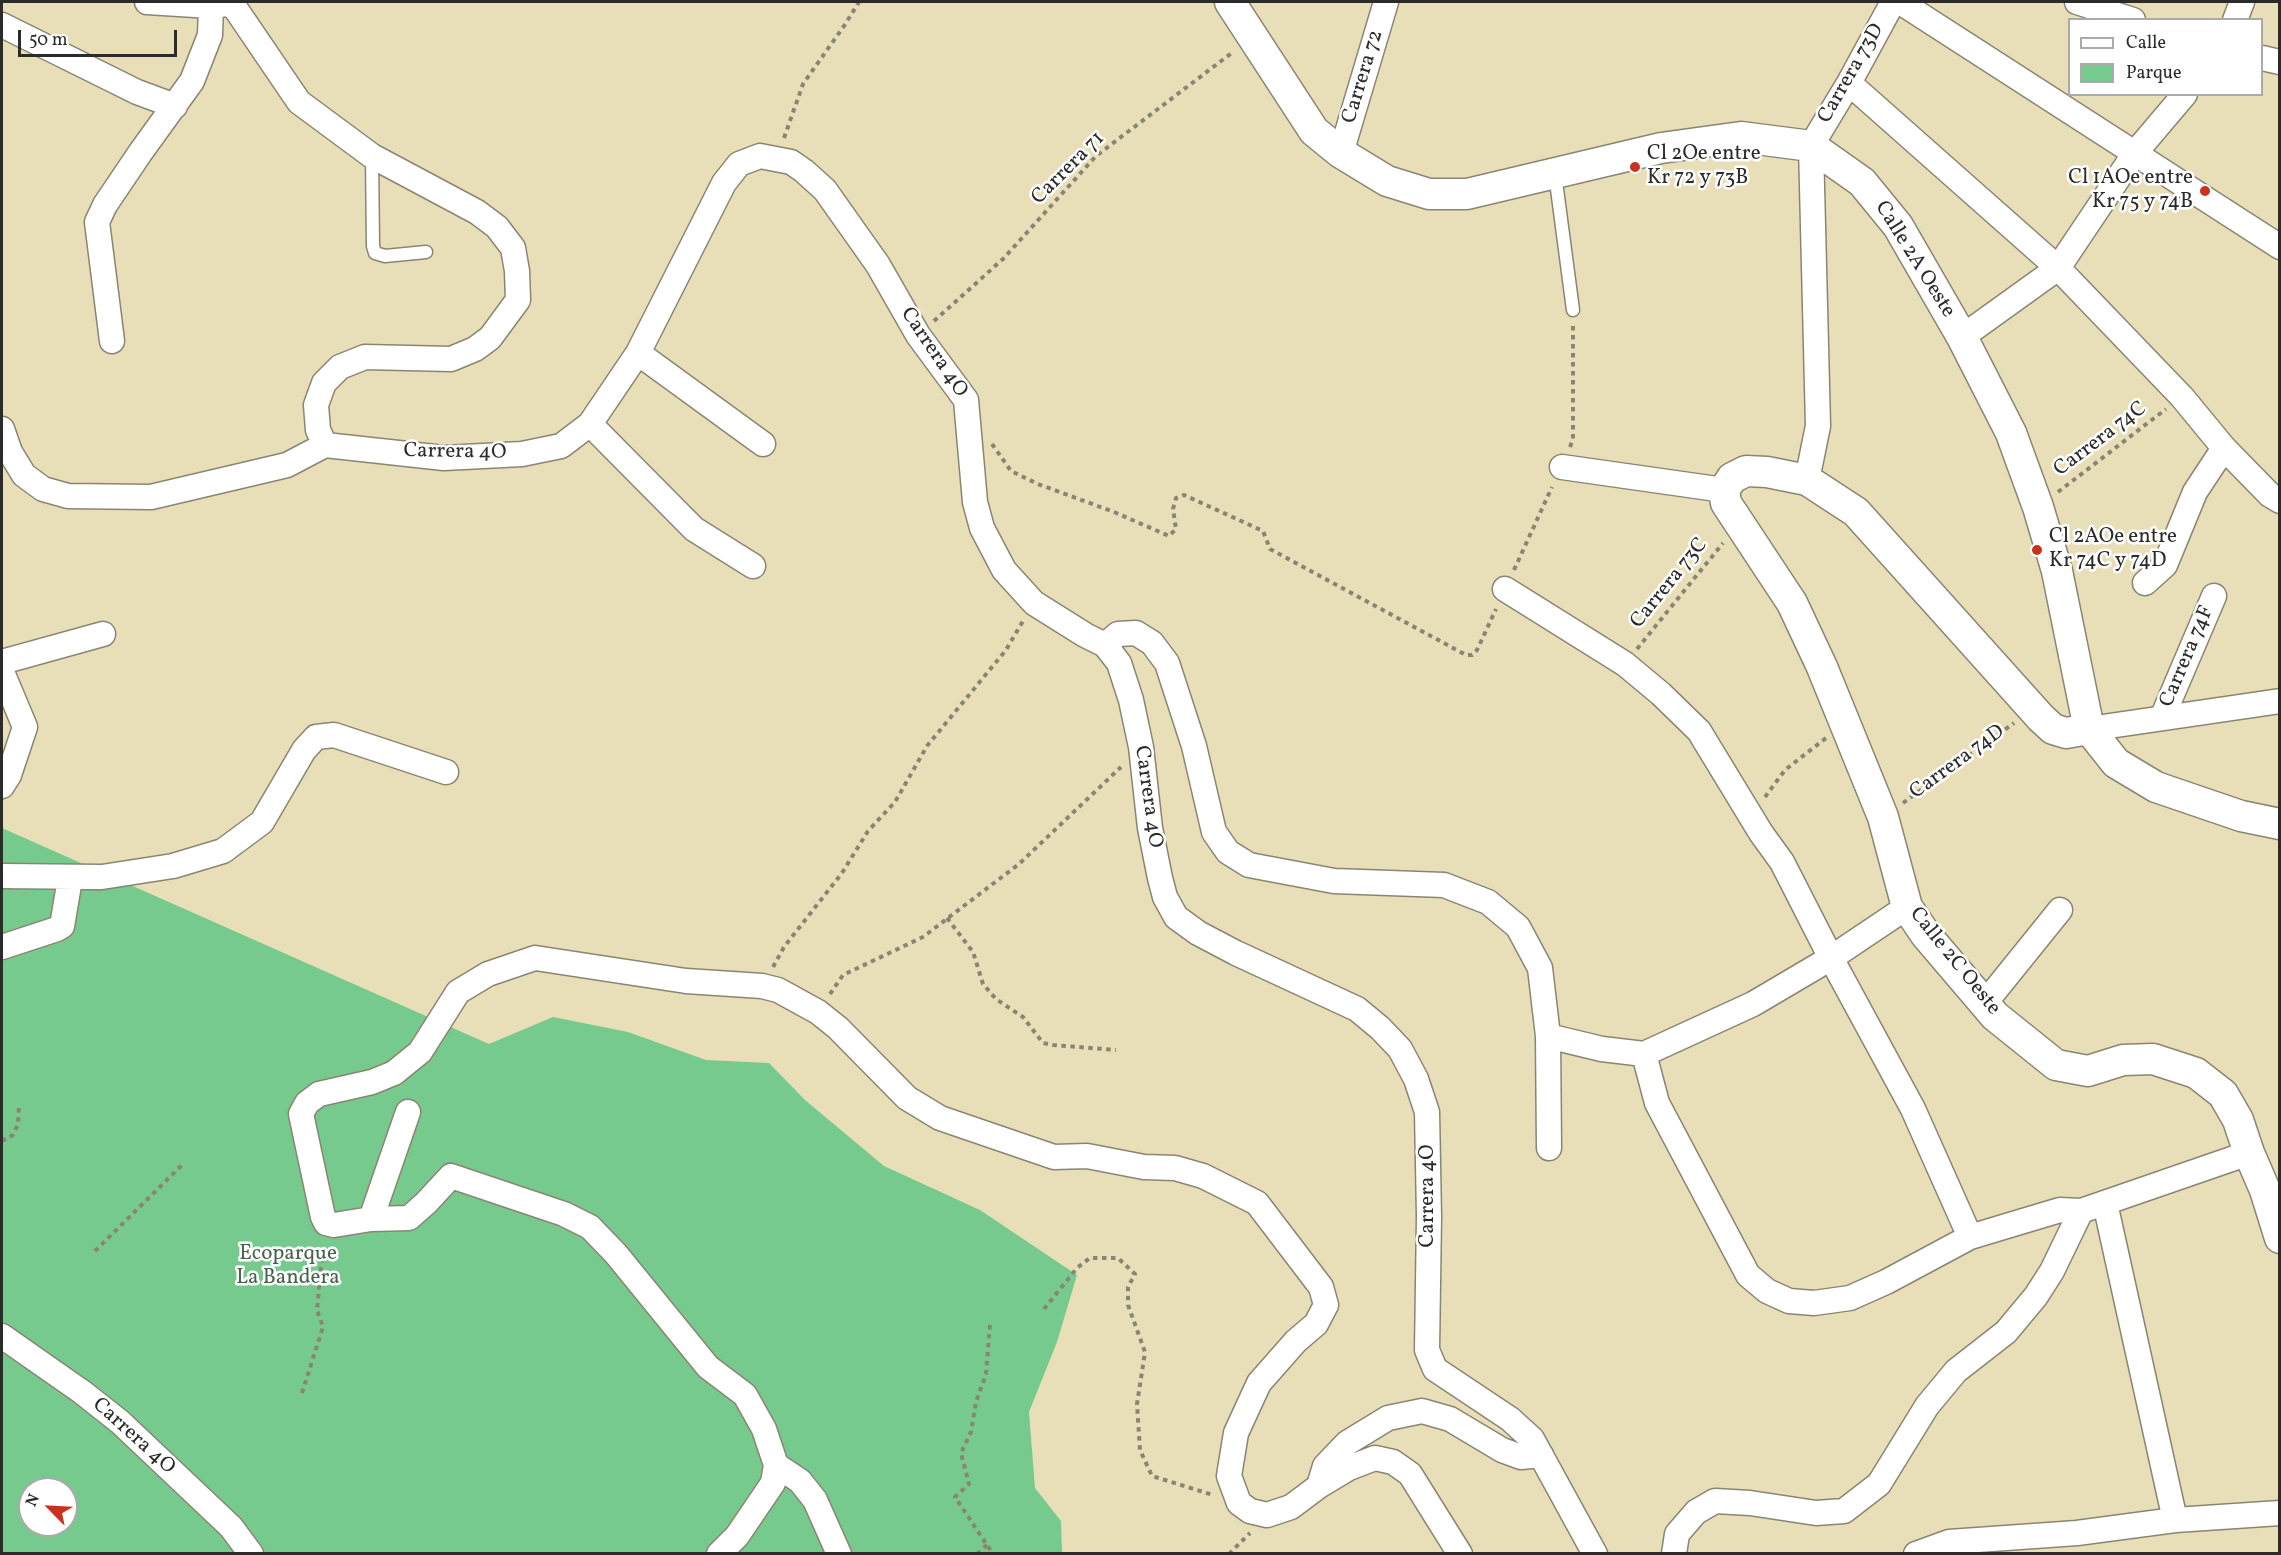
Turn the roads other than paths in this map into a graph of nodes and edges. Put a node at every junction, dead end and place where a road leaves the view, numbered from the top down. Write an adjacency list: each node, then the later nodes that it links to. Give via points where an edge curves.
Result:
1 (147, 2): 8 (street)
2 (1230, 2): 18 (street, Calle 2A Oeste, via 1314,131)
3 (1386, 2): 18 (street, Carrera 72)
4 (1893, 2): 14 (street, Carrera 73D)
5 (1900, 2): 19 (street)
6 (2078, 2): 9 (street)
7 (2242, 2): 10 (street)
8 (225, 4): 16 (street, via 192,81); 20 (street, via 299,102)
9 (2127, 18)
10 (2236, 18)
11 (2, 25): 16 (street, via 137,92)
12 (2263, 58): 13 (street)
13 (2280, 62)
14 (1849, 83): 17 (street, Carrera 73D); 24 (street)
15 (2183, 96): 19 (street)
16 (175, 106): 27 (street, via 110,196 97,222)
17 (1811, 146): 21 (street, Calle 2A Oeste, via 1741,137 1661,148); 26 (street, Calle 2A Oeste, via 1862,182 1898,226); 35 (street, via 1818,426)
18 (1341, 153): 21 (street, Calle 2A Oeste, via 1387,181 1429,194 1467,194)
19 (2135, 153): 22 (street); 24 (street)
20 (372, 156): 23 (lane, via 375,253 385,256); 32 (street, via 477,212 497,227 513,248 518,300 489,338 451,359 365,357 340,367 324,383 316,405 318,430)
21 (1555, 172): 25 (lane)
22 (2280, 247)
23 (426, 252)
24 (2058, 268): 26 (street); 33 (street, via 2182,397)
25 (1573, 310)
26 (1962, 337): 49 (street, Calle 2A Oeste, via 2011,433 2038,507 2057,571)
27 (112, 341)
28 (638, 353): 29 (street, Carrera 4O); 31 (street); 43 (street, Carrera 4O, via 724,183 739,164 760,156 791,162 825,190 878,265 918,335 966,400 975,502 982,528 1004,570 1034,603)
29 (590, 424): 32 (street, Carrera 4O, via 561,446 522,454 444,458); 38 (street, via 694,529)
30 (2, 429): 32 (street, via 24,475 43,489 68,496 151,496 287,465)
31 (763, 444)
32 (325, 445)
33 (2224, 448): 37 (street); 39 (street, via 2195,492 2165,565)
34 (1562, 467): 36 (street)
35 (1808, 480): 36 (street, via 1746,471 1732,478); 49 (street, via 1856,512 2053,729 2066,733)
36 (1724, 490): 55 (street, Calle 2C Oeste, via 1726,503 1792,603 1822,667 1883,817)
37 (2280, 501)
38 (753, 566)
39 (2145, 583)
40 (1506, 589): 58 (street, via 1624,664 1661,693 1699,731 1782,862)
41 (2214, 596): 48 (street, Carrera 74F)
42 (103, 634): 44 (street)
43 (1105, 645): 60 (street, via 1118,634 1136,633 1152,643 1167,663 1194,746 1214,832 1228,852 1249,865 1334,881 1444,885 1488,902 1518,927 1540,968); 71 (street, Carrera 4O, via 1119,663 1131,700 1160,878 1164,897 1176,917 1236,953 1356,1009 1400,1049 1427,1112 1427,1350 1435,1369 1510,1419 1532,1439)
44 (2, 662)
45 (2, 672): 47 (street)
46 (2280, 701): 48 (street)
47 (8, 707): 51 (street, via 25,727)
48 (2162, 718): 49 (street)
49 (2089, 729): 52 (street, Calle 2A Oeste, via 2116,763 2156,788 2241,816)
50 (446, 772): 54 (street, via 334,735 316,737 304,750 262,822 223,851 173,866 102,878)
51 (2, 786)
52 (2280, 824)
53 (2, 876): 54 (street)
54 (70, 879): 57 (street, via 62,926)
55 (1907, 907): 58 (street); 59 (street, Calle 2C Oeste)
56 (2060, 910): 59 (street)
57 (2, 947)
58 (1831, 958): 61 (street, via 1753,1004); 68 (street, via 1913,1109)
59 (1985, 1003): 64 (street, Calle 2C Oeste, via 1995,1016 2056,1065 2088,1071 2123,1060 2153,1059 2196,1073 2223,1094 2238,1120)
60 (1548, 1036): 61 (street); 63 (street)
61 (1644, 1054): 68 (street, via 1657,1103 1748,1275 1767,1291 1789,1301 1814,1303 1850,1298)
62 (408, 1112): 67 (street)
63 (1549, 1148)
64 (2249, 1153): 65 (street); 69 (street, Calle 2C Oeste)
65 (2104, 1203): 66 (street); 75 (street)
66 (2081, 1211): 68 (street, via 2060,1210); 81 (street, via 2036,1296 2007,1332 1956,1371 1927,1406 1879,1484 1844,1511 1816,1513 1715,1501 1696,1512 1677,1534)
67 (371, 1220): 72 (street, via 409,1218 451,1176 554,1210 590,1227 708,1367 745,1395 764,1429); 73 (street, via 326,1223 301,1114 319,1094 394,1073 420,1052 458,992 488,974 535,958 686,981 778,990 818,1012 907,1098 940,1118 1054,1157 1087,1156 1203,1176 1257,1203 1321,1287 1326,1305 1317,1323 1259,1383 1236,1433 1229,1476 1239,1503 1250,1511 1267,1515 1291,1507)
68 (1970, 1237)
69 (2280, 1238)
70 (2, 1336): 76 (street, Carrera 4O, via 120,1422 231,1527)
71 (1540, 1455): 73 (street, via 1521,1457 1502,1450 1450,1419 1422,1411 1389,1418 1347,1443 1325,1466); 80 (street, Carrera 4O)
72 (776, 1465): 77 (street, via 773,1483 737,1536); 78 (street, via 800,1481 814,1500)
73 (1319, 1486): 79 (street, via 1348,1468 1375,1458 1393,1462 1410,1474)
74 (2280, 1513): 75 (street)
75 (2175, 1520): 82 (street, via 2077,1533 1949,1542)
76 (251, 1554)
77 (719, 1554)
78 (839, 1554)
79 (1460, 1554)
80 (1595, 1554)
81 (1674, 1554)
82 (1916, 1554)

